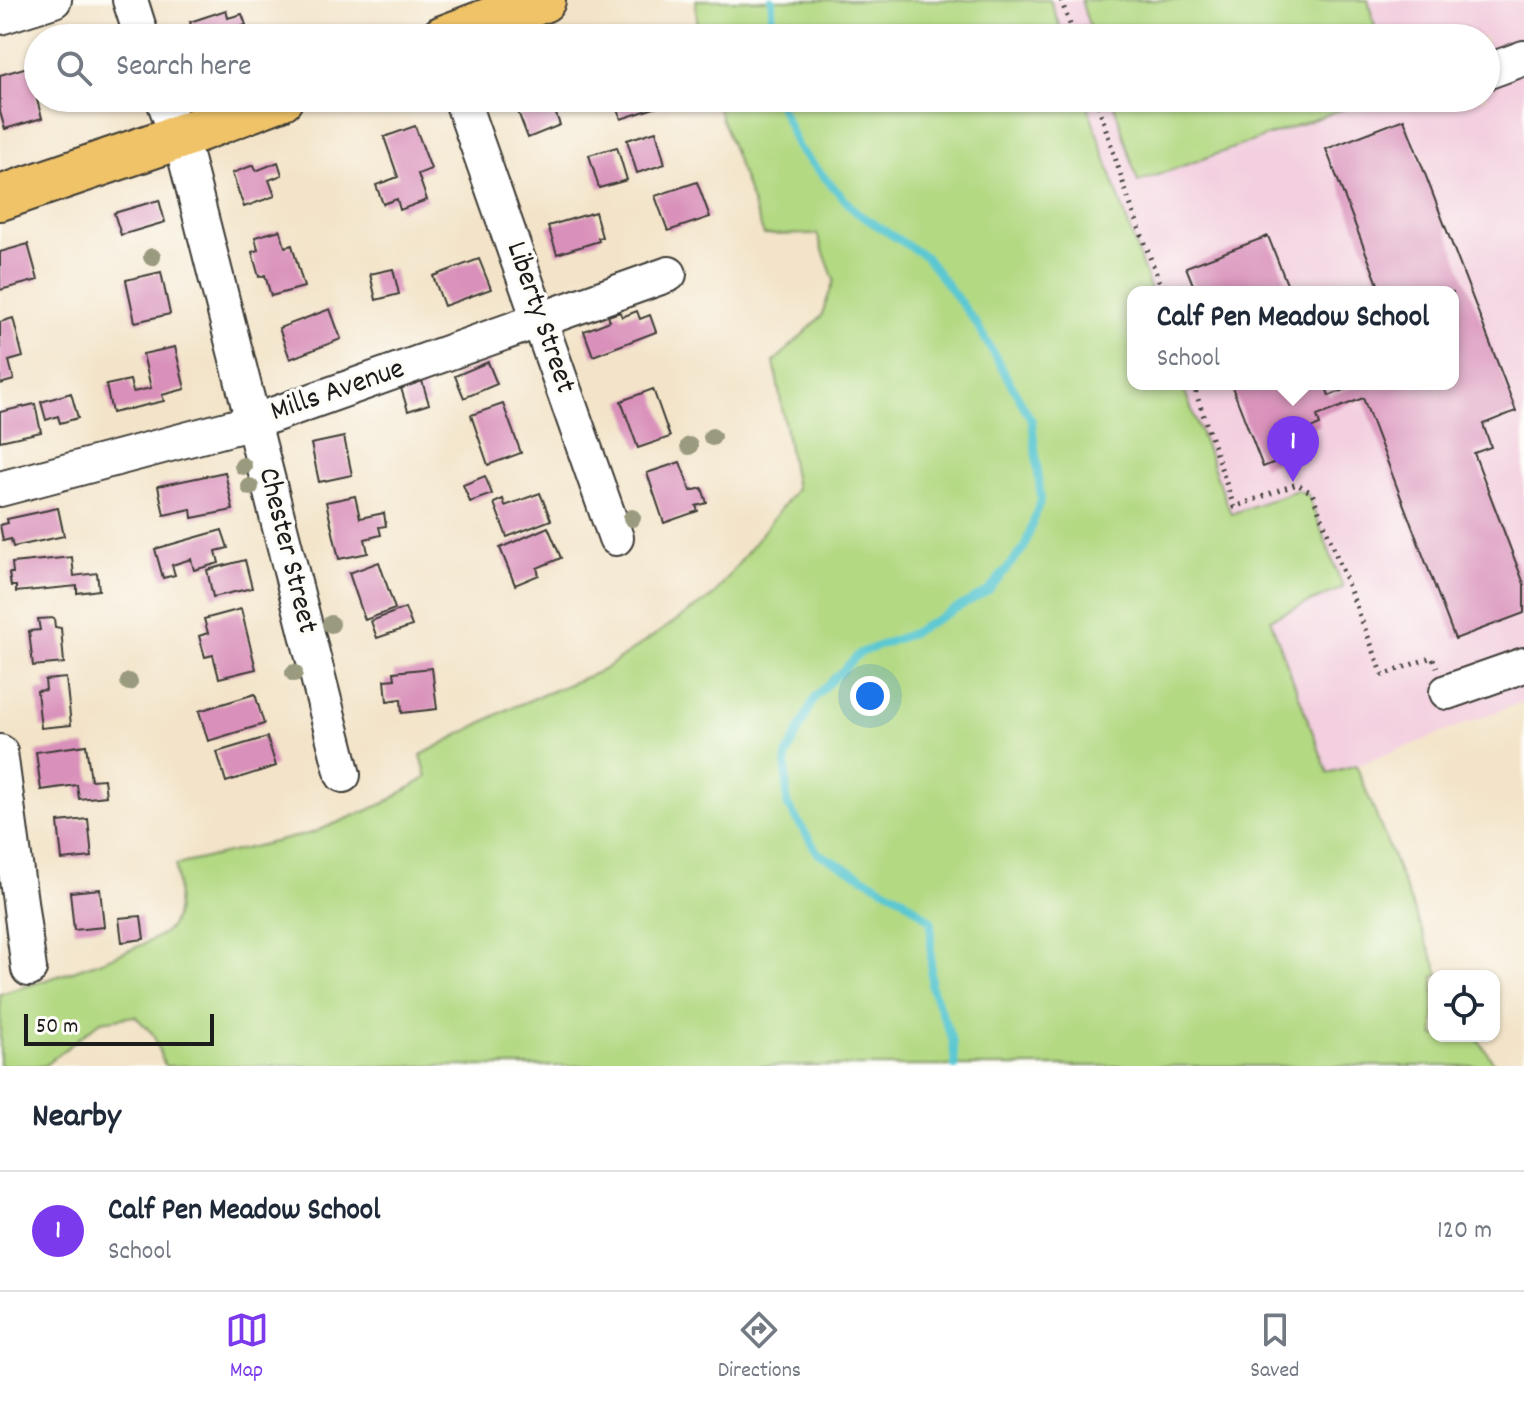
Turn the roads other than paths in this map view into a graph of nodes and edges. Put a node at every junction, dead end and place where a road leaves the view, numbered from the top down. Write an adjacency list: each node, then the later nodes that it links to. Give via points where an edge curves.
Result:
1 (54, 0): 4 (street)
2 (130, 0): 5 (street)
3 (543, 0): 6 (main road)
4 (0, 17)
5 (138, 24)
6 (480, 24)
7 (1524, 58): 8 (street)
8 (1500, 67)
9 (203, 112): 11 (main road)
10 (466, 112): 14 (street, Liberty Street)
11 (169, 118): 12 (main road); 15 (street, Chester Street, via 186,159)
12 (0, 198)
13 (669, 274): 14 (street, Mills Avenue)
14 (540, 321): 15 (street, Mills Avenue); 17 (street, Liberty Street)
15 (253, 422): 16 (street, Mills Avenue); 21 (street, Chester Street)
16 (0, 489)
17 (616, 538)
18 (1524, 665): 19 (street)
19 (1447, 692)
20 (0, 752): 22 (street)
21 (343, 775)
22 (29, 969)

